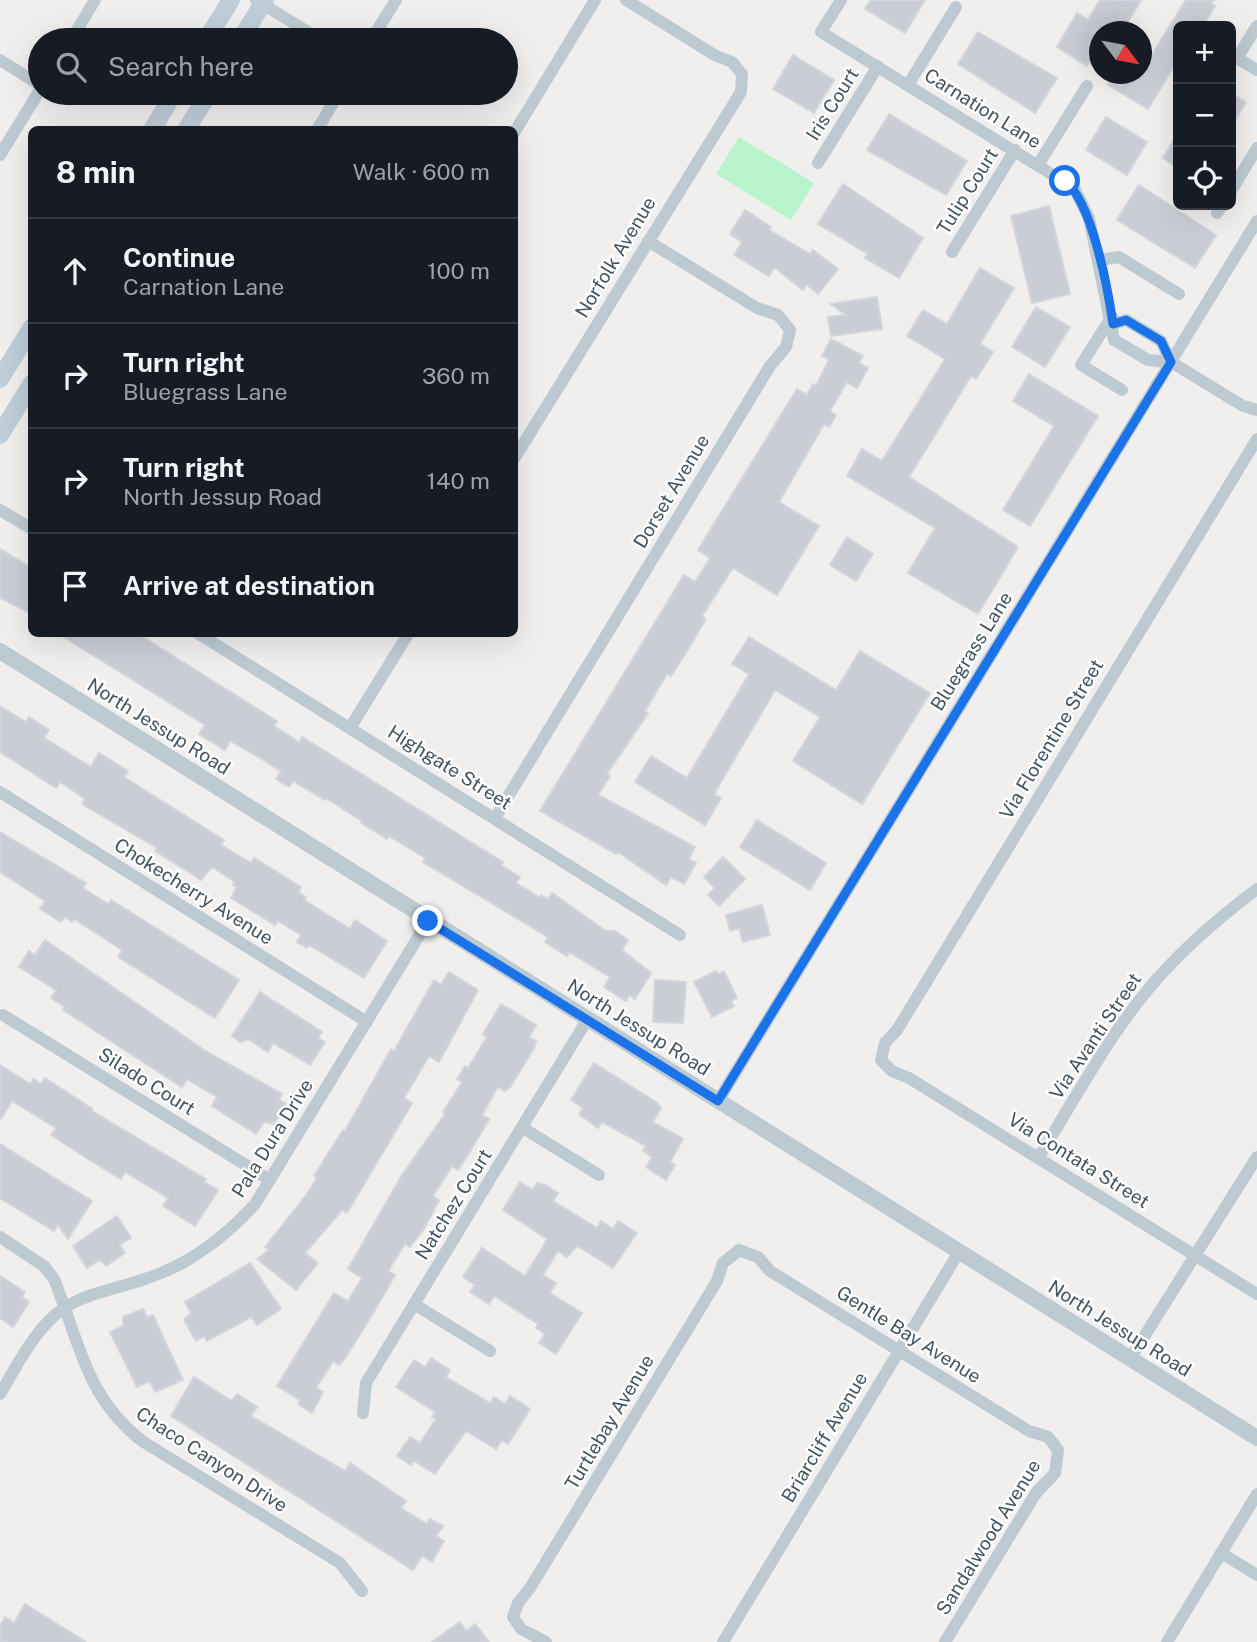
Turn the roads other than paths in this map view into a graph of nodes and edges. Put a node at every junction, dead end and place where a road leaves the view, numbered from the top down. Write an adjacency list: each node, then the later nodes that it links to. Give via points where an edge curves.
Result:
1 (95, 0): 10 (street)
2 (231, 0): 11 (main road)
3 (396, 0): 14 (street)
4 (595, 0): 28 (street)
5 (626, 0): 36 (street, Norfolk Avenue, via 732,62 742,74 740,92)
6 (841, 0): 16 (street, Carnation Lane, via 821,32)
7 (261, 1): 12 (main road); 13 (street)
8 (956, 7): 19 (street)
9 (1257, 26): 17 (street, via 1237,58)
10 (78, 28)
11 (214, 28)
12 (246, 28)
13 (303, 28)
14 (378, 28)
15 (0, 60): 18 (street)
16 (878, 66): 19 (street, Carnation Lane); 32 (street, Iris Court)
17 (1257, 70)
18 (28, 78)
19 (908, 85): 30 (street, Carnation Lane)
20 (1087, 86): 33 (street)
21 (31, 105): 31 (street)
22 (167, 105): 25 (main road)
23 (202, 105): 26 (main road)
24 (332, 105): 27 (street)
25 (154, 126)
26 (188, 126)
27 (319, 126)
28 (518, 126)
29 (1257, 148): 34 (street)
30 (1015, 150): 33 (street, Carnation Lane); 37 (street, Tulip Court)
31 (0, 155)
32 (818, 163)
33 (1038, 165): 38 (street, Carnation Lane, via 1079,195)
34 (1236, 183)
35 (1257, 221): 42 (street, Bluegrass Lane)
36 (648, 241): 49 (street, Norfolk Avenue); 57 (street, Dorset Avenue, via 757,308 779,315 790,330 786,347 770,366)
37 (952, 252)
38 (1098, 260): 39 (street, via 1119,257); 40 (street, Carnation Lane)
39 (1179, 294)
40 (1112, 320): 42 (street, via 1126,320 1161,341); 42 (street, Carnation Lane, via 1114,340 1148,360); 45 (street, via 1081,365)
41 (28, 334): 43 (main road)
42 (1171, 362): 46 (street); 65 (street, Bluegrass Lane)
43 (0, 379)
44 (28, 390): 47 (main road)
45 (1122, 390)
46 (1257, 410)
47 (0, 435)
48 (1257, 439): 64 (street, Via Florentine Street, via 897,1030 885,1042)
49 (518, 452)
50 (0, 510): 51 (street)
51 (28, 527)
52 (208, 637): 55 (street, Highgate Street)
53 (406, 637): 55 (street)
54 (0, 651): 59 (street, North Jessup Road)
55 (350, 728): 57 (street, Highgate Street)
56 (0, 792): 63 (street, Chokecherry Avenue)
57 (495, 818): 60 (street, Highgate Street)
58 (1257, 889): 68 (street, Via Avanti Street, via 1192,942 1156,980 1124,1020)
59 (428, 921): 62 (street, North Jessup Road); 63 (street, Pala Dura Drive)
60 (680, 935)
61 (3, 1015): 70 (street, Silado Court)
62 (587, 1020): 65 (street, North Jessup Road); 66 (street, Natchez Court)
63 (367, 1021): 70 (street, Pala Dura Drive)
64 (881, 1060): 68 (street, Via Contata Street, via 892,1072)
65 (718, 1101): 73 (street, North Jessup Road)
66 (523, 1128): 69 (street); 76 (street, Natchez Court)
67 (1257, 1157): 74 (street)
68 (1038, 1158): 74 (street, Via Contata Street)
69 (599, 1175)
70 (270, 1180): 77 (street, Pala Dura Drive, via 238,1223 200,1252 150,1278)
71 (0, 1237): 77 (street, Chaco Canyon Drive, via 44,1266)
72 (739, 1250): 78 (street, Gentle Bay Avenue, via 758,1257 770,1271); 89 (street, Turtlebay Avenue, via 723,1263 717,1281 518,1603 513,1617 521,1629)
73 (959, 1252): 78 (street, Briarcliff Avenue); 80 (street, North Jessup Road)
74 (1195, 1255): 75 (street, Via Contata Street); 80 (street)
75 (1257, 1294)
76 (414, 1304): 79 (street); 82 (street, Natchez Court, via 366,1383)
77 (65, 1308): 81 (street, Pala Dura Drive, via 33,1341); 88 (street, Chaco Canyon Drive, via 97,1393 122,1425 340,1563)
78 (899, 1350): 84 (street, Gentle Bay Avenue, via 1029,1431 1048,1437); 90 (street, Briarcliff Avenue)
79 (490, 1351)
80 (1130, 1359): 83 (street, North Jessup Road)
81 (0, 1394)
82 (363, 1413)
83 (1257, 1438)
84 (1058, 1450): 91 (street, Sandalwood Avenue, via 1055,1473 1036,1493)
85 (1257, 1494): 86 (street)
86 (1222, 1553): 87 (street); 92 (street)
87 (1257, 1575)
88 (362, 1591)
89 (546, 1642)
90 (723, 1642)
91 (945, 1642)
92 (1167, 1642)

